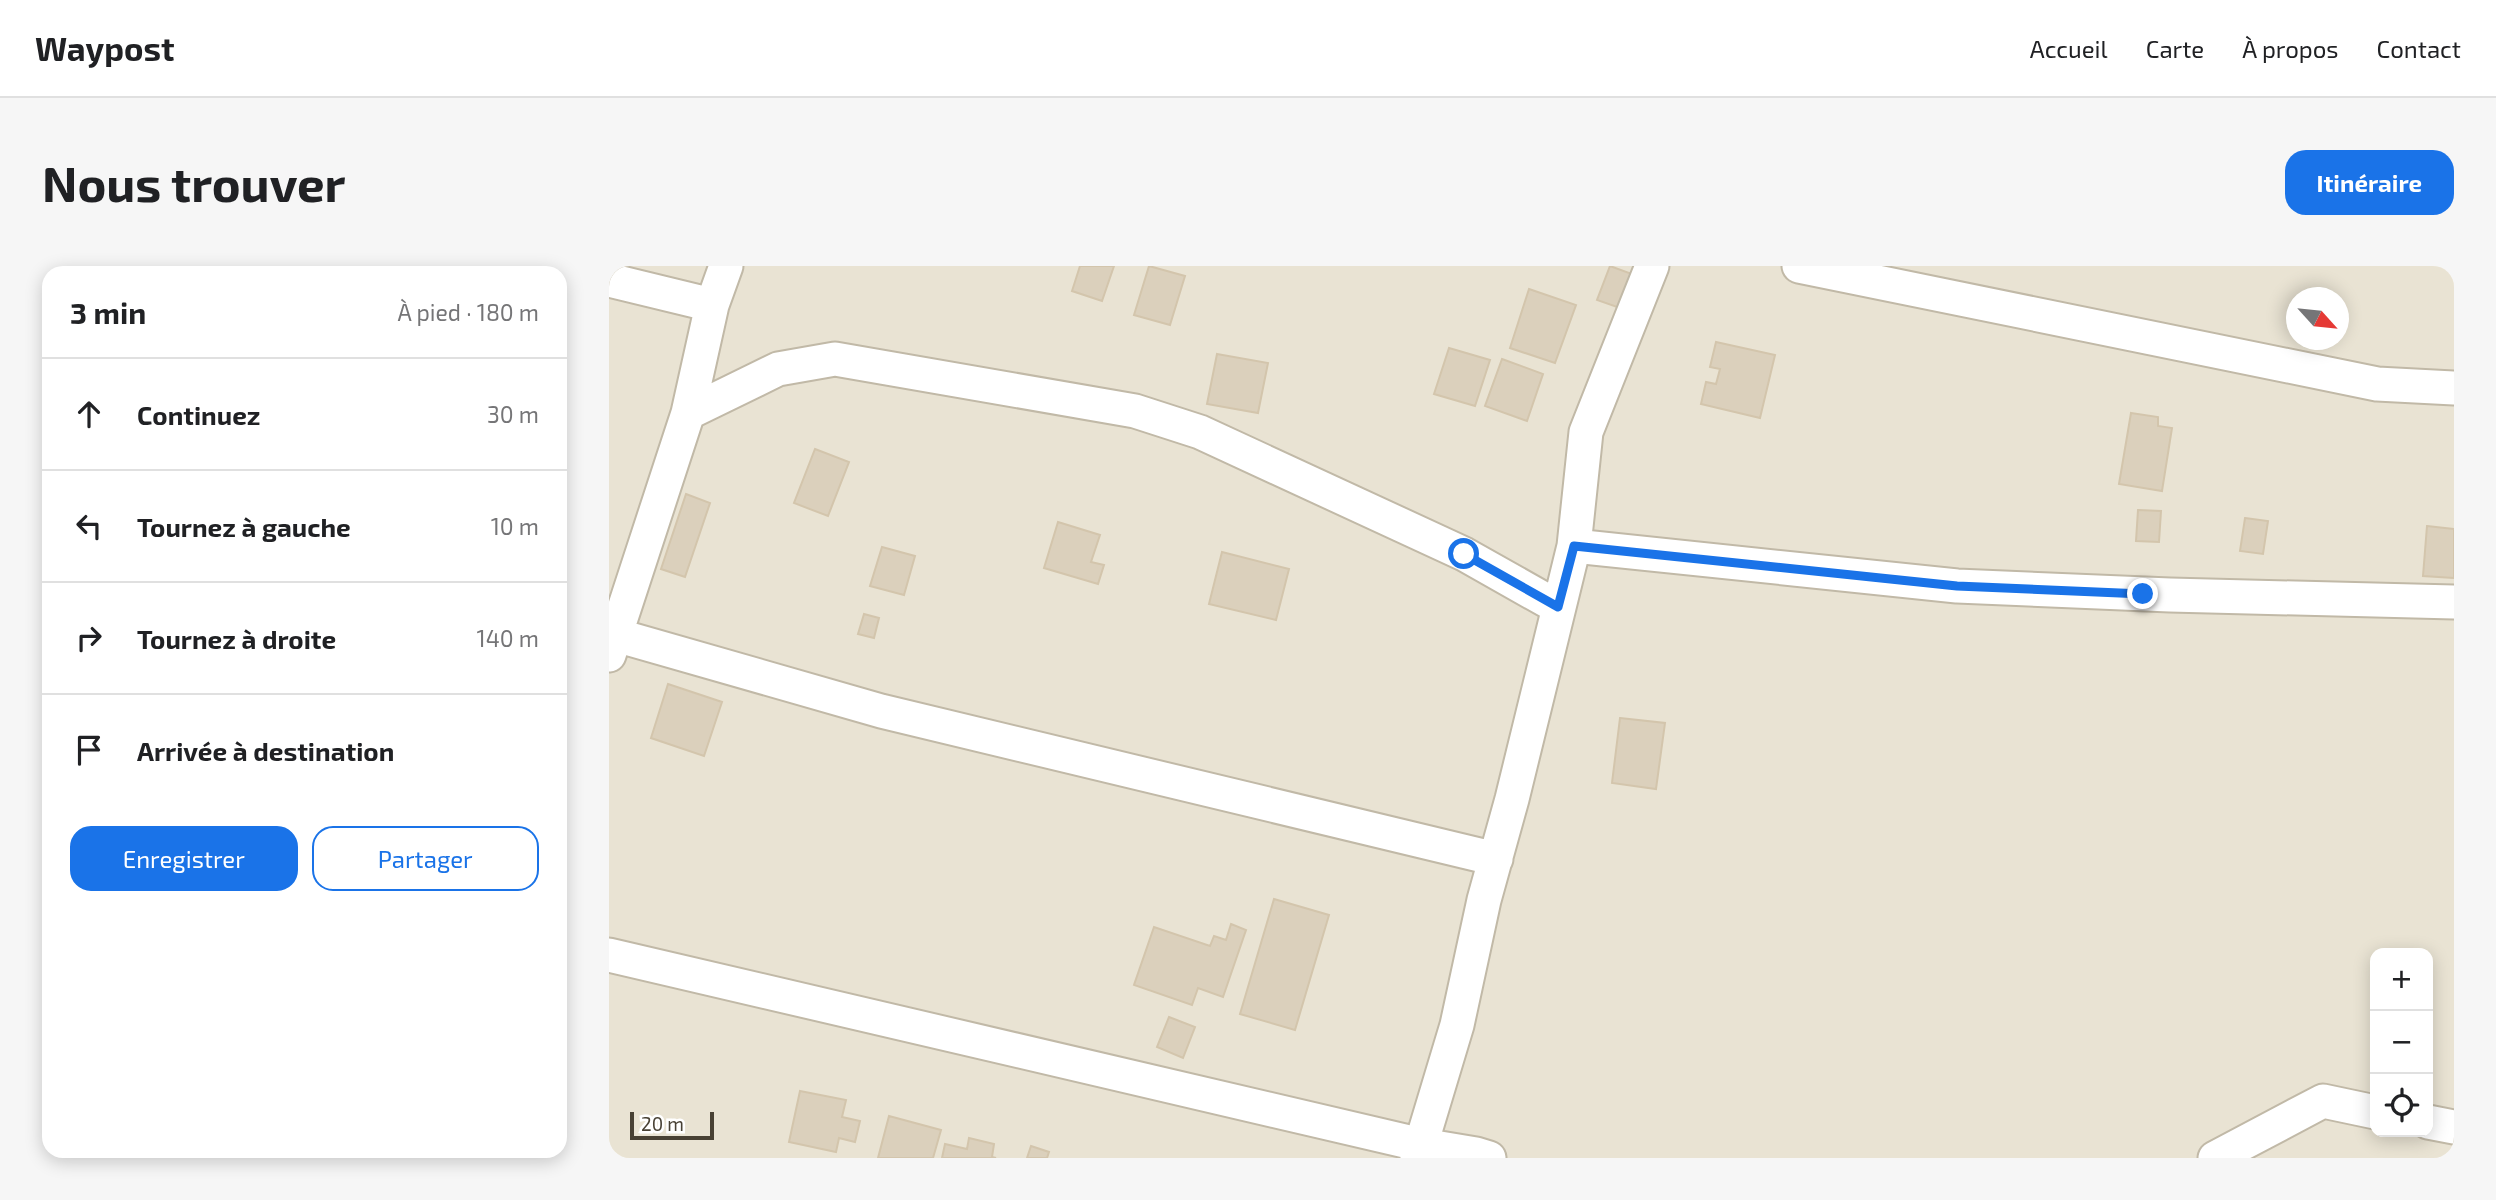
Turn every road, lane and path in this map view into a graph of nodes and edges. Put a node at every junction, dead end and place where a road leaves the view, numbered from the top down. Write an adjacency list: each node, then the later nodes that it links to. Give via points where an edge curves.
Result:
1 (726, 266): 5 (street)
2 (1652, 266): 8 (street, via 1586,432)
3 (1799, 266): 6 (street, via 2377,384)
4 (609, 280): 5 (street)
5 (712, 305): 7 (street)
6 (2454, 387)
7 (688, 413): 10 (street, via 778,369 835,359 1135,411 1200,432 1451,548); 11 (street)
8 (1574, 546): 9 (street, via 1957,586); 10 (street)
9 (2454, 602)
10 (1558, 607): 12 (street)
11 (611, 641): 12 (street)
12 (1496, 859): 17 (street, via 1457,1024)
13 (609, 955): 17 (street)
14 (2370, 1111): 19 (street, via 2323,1101)
15 (2433, 1123): 16 (street)
16 (2454, 1127)
17 (1420, 1151): 18 (street)
18 (1489, 1158)
19 (2215, 1158)

